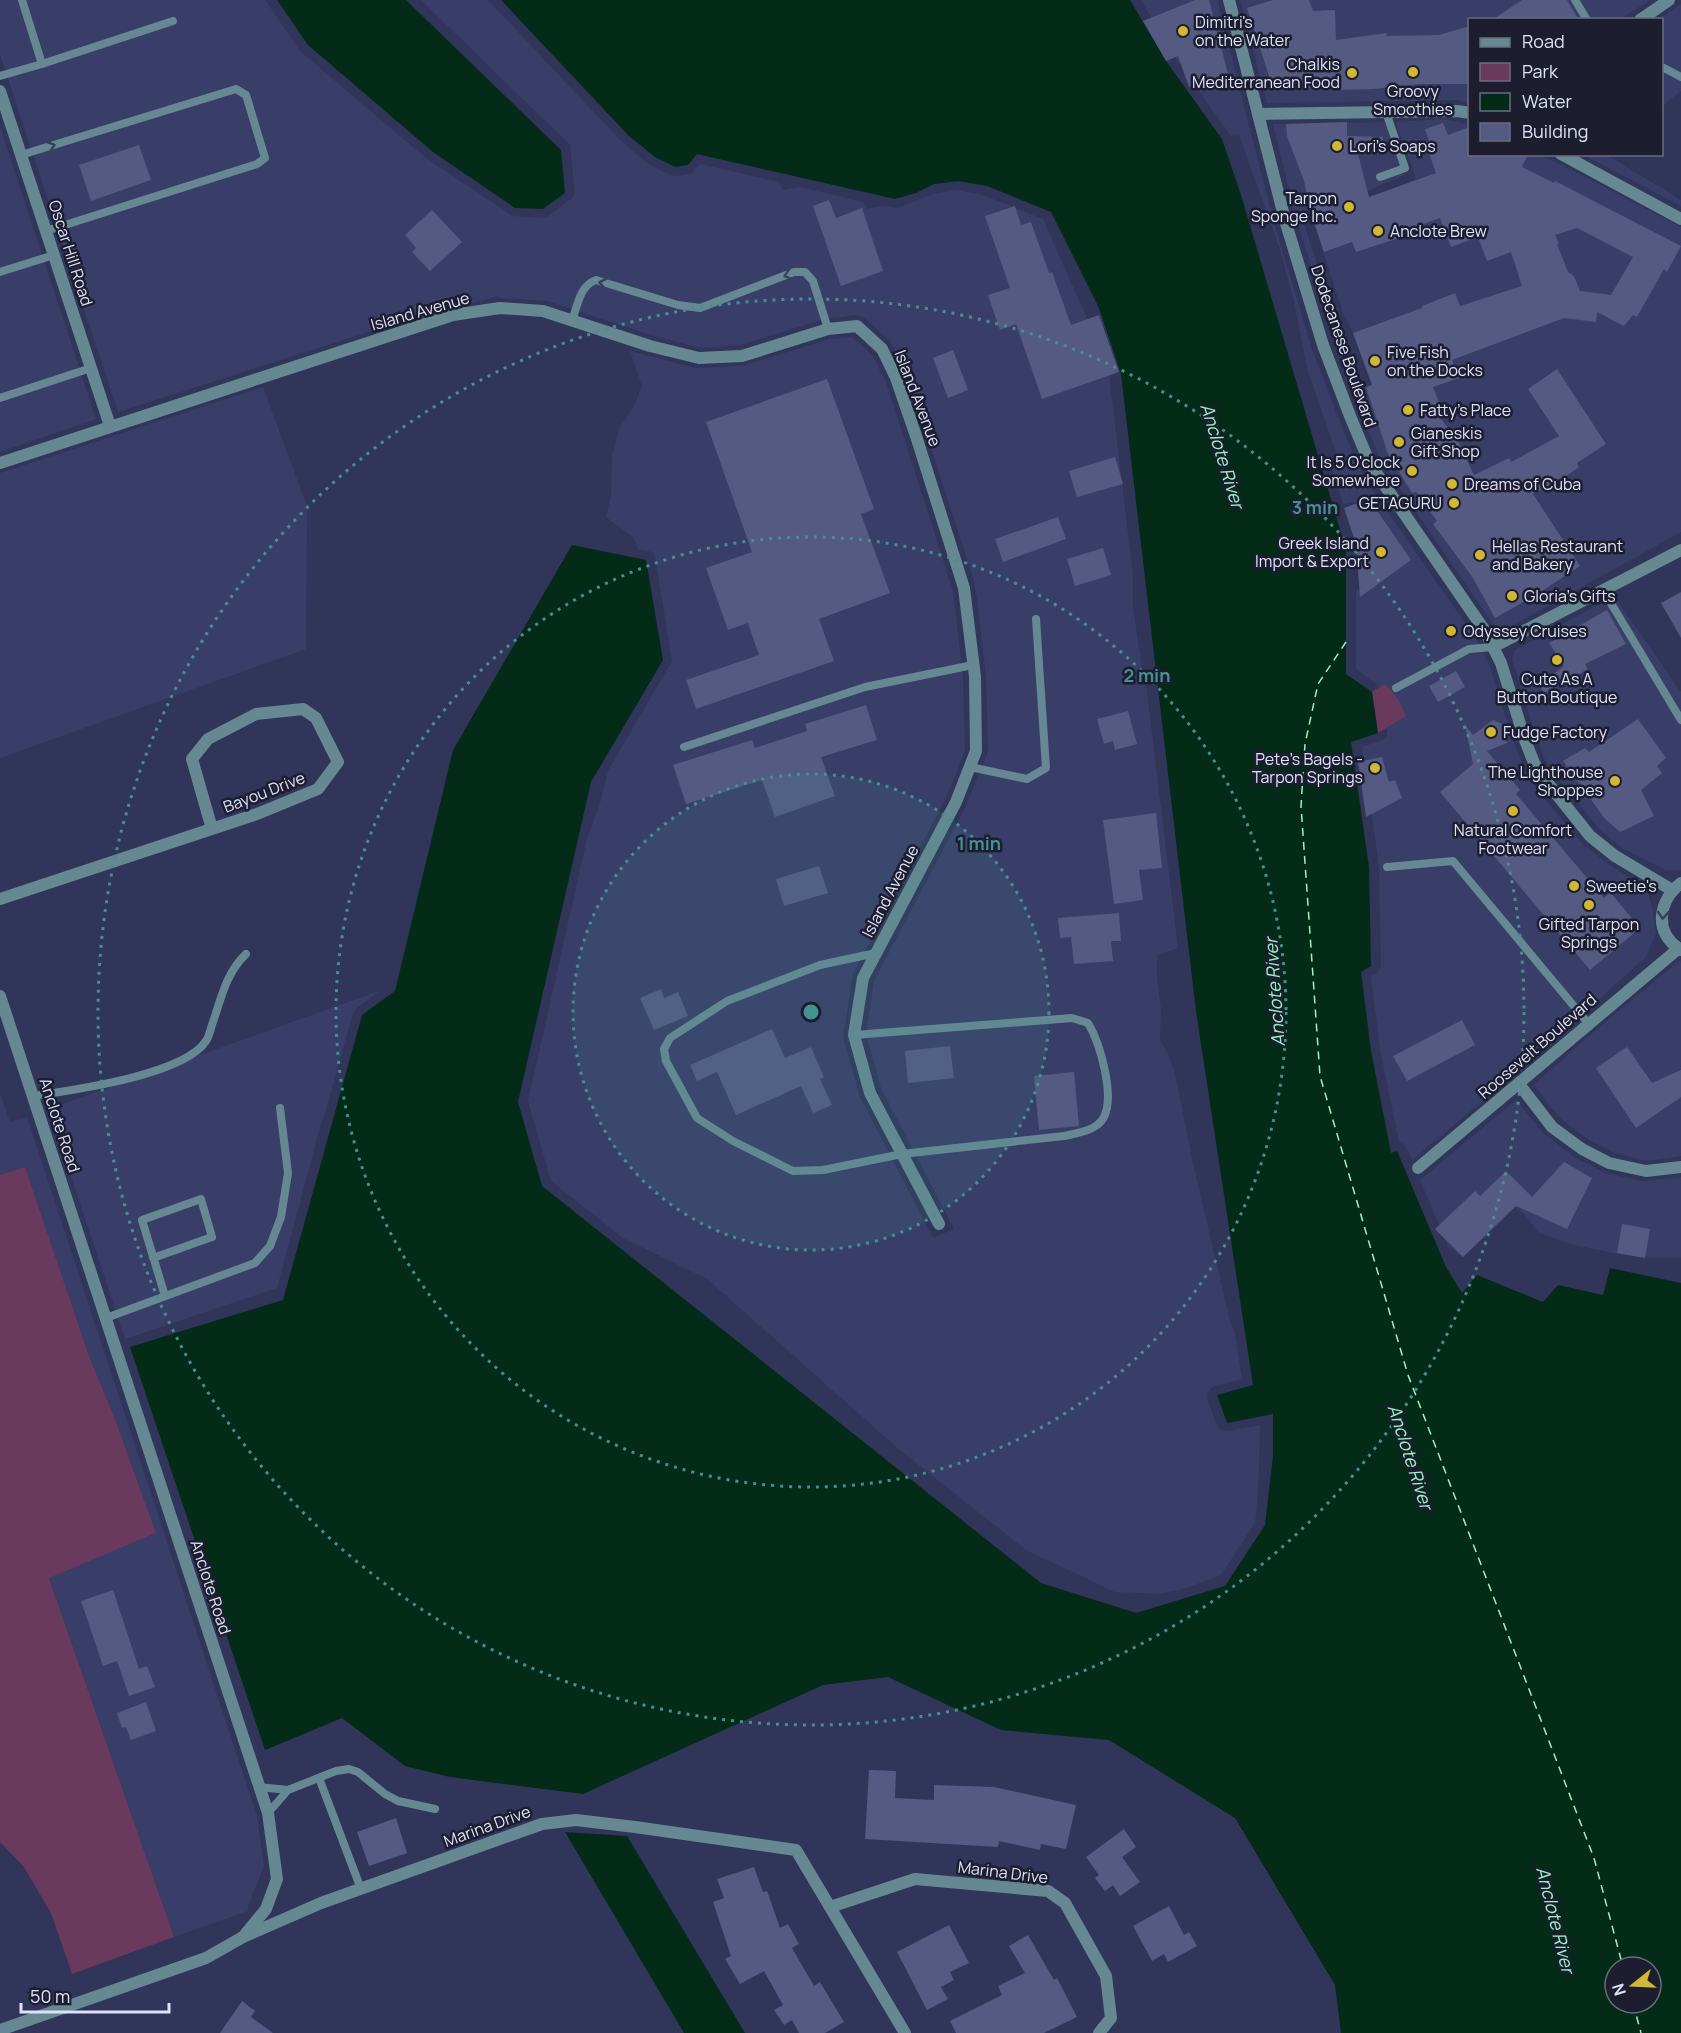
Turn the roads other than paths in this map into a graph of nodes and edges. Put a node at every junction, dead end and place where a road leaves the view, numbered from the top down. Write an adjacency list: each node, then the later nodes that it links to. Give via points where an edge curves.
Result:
1 (22, 0): 8 (lane)
2 (1575, 0): 5 (lane)
3 (1669, 0): 6 (street)
4 (1231, 1): 15 (street, Dodecanese Boulevard)
5 (1586, 18)
6 (1643, 18)
7 (173, 21): 8 (lane)
8 (42, 64): 10 (lane)
9 (1663, 68): 11 (lane)
10 (0, 76)
11 (1681, 77)
12 (0, 90): 16 (street, Oscar Hill Road)
13 (1386, 112): 14 (street); 15 (street); 18 (lane, via 1405,168)
14 (1468, 113)
15 (1258, 114): 32 (street, Dodecanese Boulevard, via 1323,345 1370,464)
16 (21, 155): 20 (street, Oscar Hill Road); 20 (lane, one-way to 20, via 236,89 246,95 265,158 257,164)
17 (1565, 156): 19 (street)
18 (1380, 177)
19 (1681, 219)
20 (46, 231): 21 (street, Oscar Hill Road)
21 (54, 255): 22 (lane); 25 (street, Oscar Hill Road)
22 (0, 272)
23 (572, 321): 24 (street, Island Avenue, via 699,358 742,356); 24 (lane, one-way to 23, via 813,281 805,272 794,272 700,308 596,280 582,292); 27 (street, Island Avenue, via 543,311 500,308 453,315)
24 (828, 329): 33 (street, Island Avenue, via 857,326 882,349 896,378 964,588)
25 (91, 368): 26 (lane); 27 (street, Oscar Hill Road)
26 (0, 398)
27 (110, 426): 28 (street, Island Avenue)
28 (0, 463)
29 (1681, 550): 30 (street)
30 (1603, 590): 32 (street); 35 (lane)
31 (1036, 619): 37 (lane, via 1046,768 1027,779)
32 (1493, 647): 34 (lane, via 1469,649); 40 (street, Dodecanese Boulevard, via 1534,763 1546,781 1590,836 1615,856)
33 (973, 665): 36 (lane, via 865,687); 37 (street, Island Avenue, via 976,752)
34 (1396, 688)
35 (1681, 720)
36 (684, 747)
37 (970, 767): 43 (street, Island Avenue, via 956,802)
38 (212, 829): 38 (street, Bayou Drive, via 192,759 208,739 256,714 303,709 316,718 338,762 318,789); 41 (street, Bayou Drive)
39 (1387, 867): 46 (lane, via 1453,861)
40 (1676, 886): 42 (street, one-way to 42, via 1665,901 1662,914 1663,927)
41 (0, 899)
42 (1679, 949): 46 (street, Roosevelt Boulevard)
43 (876, 953): 47 (street, Island Avenue, via 863,978); 51 (lane, via 820,965 727,1001 670,1038 664,1049 666,1061 697,1118 733,1142 793,1171 824,1170)
44 (246, 954): 49 (lane, via 234,965 207,1040 194,1054 153,1072)
45 (0, 996): 49 (street, Anclote Road)
46 (1588, 1023): 48 (street, Roosevelt Boulevard)
47 (854, 1035): 51 (street, Island Avenue, via 870,1093); 51 (lane, via 1072,1018 1088,1023 1096,1035 1108,1093 1105,1116 1098,1124 1064,1136)
48 (1519, 1084): 52 (street, via 1552,1127 1609,1163 1646,1171); 53 (street, Roosevelt Boulevard)
49 (33, 1096): 57 (street, Anclote Road)
50 (280, 1108): 56 (lane, via 288,1173 270,1246 255,1263)
51 (902, 1154): 54 (street, Island Avenue)
52 (1681, 1167)
53 (1418, 1168)
54 (939, 1224)
55 (153, 1258): 55 (lane, via 142,1220 201,1199 212,1237); 56 (lane)
56 (165, 1296): 57 (lane)
57 (106, 1318): 59 (street, Anclote Road)
58 (318, 1778): 60 (lane); 61 (lane, via 349,1769 398,1801); 63 (lane)
59 (259, 1787): 60 (lane); 62 (street, Anclote Road)
60 (288, 1790): 62 (lane)
61 (435, 1809)
62 (268, 1813): 65 (street, Anclote Road, via 277,1879 266,1910)
63 (361, 1889): 64 (street, Marina Drive, via 542,1824 576,1820 796,1850); 65 (street, Marina Drive)
64 (830, 1907): 67 (street, Marina Drive); 68 (street, Marina Drive, via 915,1879 1048,1891 1065,1903 1106,1976 1112,2018)
65 (243, 1937): 66 (street, Anclote Road, via 206,1958)
66 (0, 2030)
67 (905, 2033)
68 (1099, 2033)

